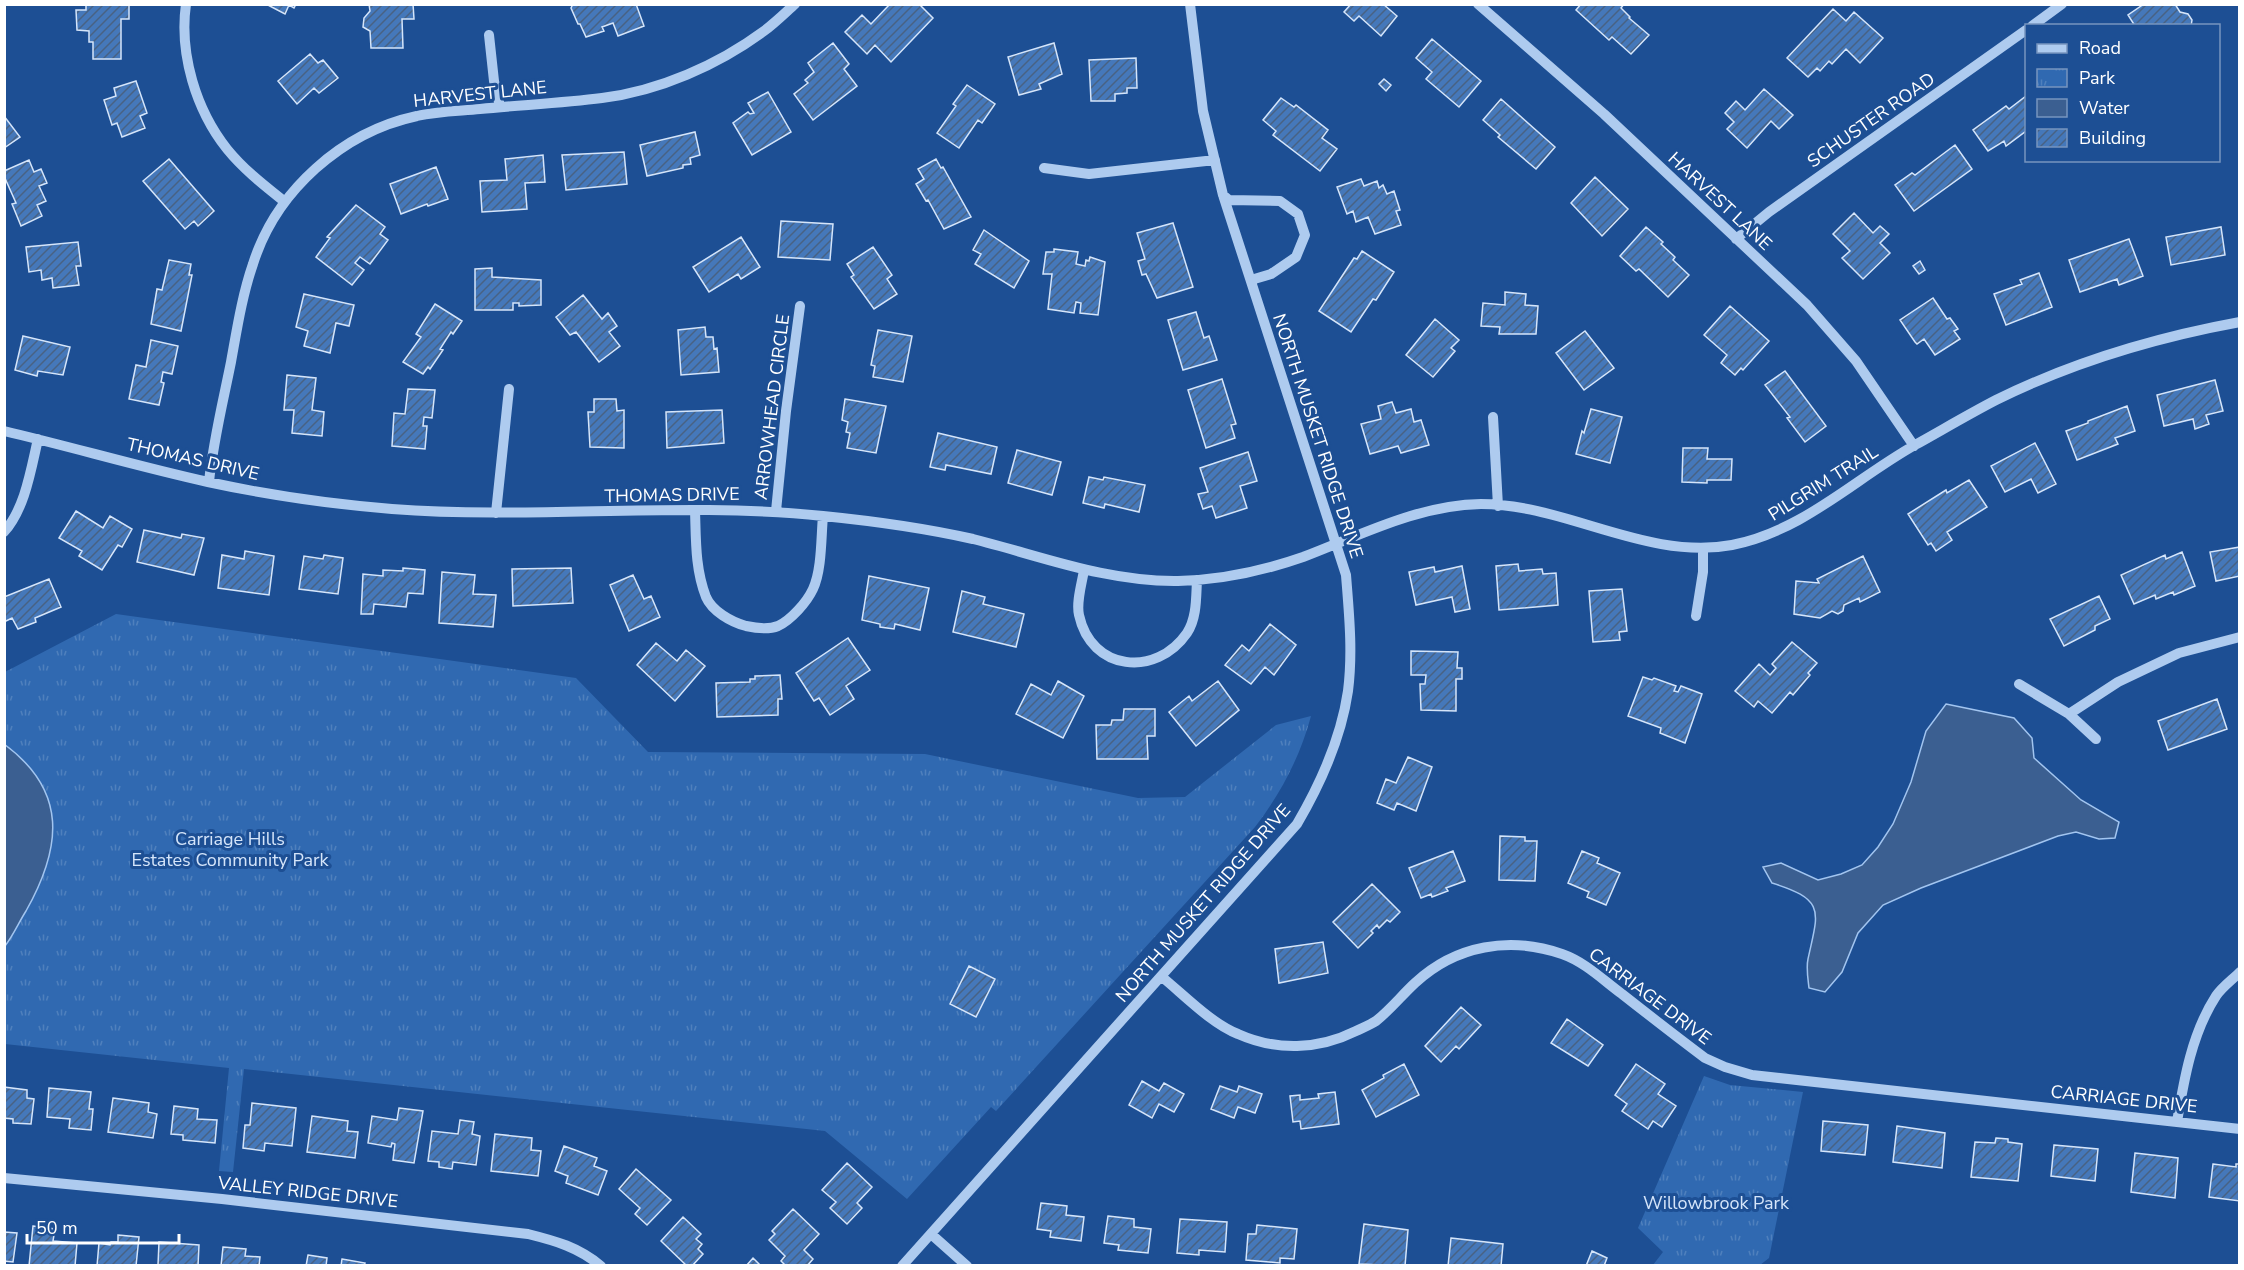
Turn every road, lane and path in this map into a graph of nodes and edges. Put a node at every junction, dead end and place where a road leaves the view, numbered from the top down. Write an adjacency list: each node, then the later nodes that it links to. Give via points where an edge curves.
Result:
1 (186, 4): 13 (street, via 189,68 205,114 216,135 248,172)
2 (795, 4): 9 (street, HARVEST LANE, via 764,31 713,63 642,90 604,98)
3 (1190, 4): 10 (street, NORTH MUSKET RIDGE DRIVE, via 1203,111)
4 (1478, 4): 14 (street, HARVEST LANE, via 1604,114)
5 (2062, 4): 6 (street)
6 (2035, 24)
7 (2025, 31): 14 (street, SCHUSTER ROAD)
8 (489, 35): 9 (street)
9 (500, 107): 13 (street, HARVEST LANE, via 417,116 372,131 312,171)
10 (1215, 160): 11 (street, via 1089,174); 12 (street, NORTH MUSKET RIDGE DRIVE)
11 (1044, 168)
12 (1223, 195): 15 (street, NORTH MUSKET RIDGE DRIVE); 15 (street, via 1229,200 1280,201 1298,214 1305,235 1296,257 1271,274)
13 (285, 202): 23 (street, HARVEST LANE, via 264,236 244,296)
14 (1736, 239): 22 (street, HARVEST LANE, via 1832,332)
15 (1251, 280): 30 (street, NORTH MUSKET RIDGE DRIVE)
16 (800, 306): 26 (street, ARROWHEAD CIRCLE)
17 (2240, 322): 22 (street, PILGRIM TRAIL, via 2153,342 2055,374 1999,399)
18 (509, 389): 27 (street)
19 (1493, 417): 24 (street)
20 (4, 431): 21 (street, THOMAS DRIVE)
21 (38, 439): 23 (street, THOMAS DRIVE); 29 (street, via 20,503)
22 (1914, 446): 31 (street, PILGRIM TRAIL, via 1786,528 1764,537)
23 (209, 482): 27 (street, THOMAS DRIVE, via 372,507)
24 (1498, 506): 30 (street, PILGRIM TRAIL, via 1455,506 1412,514); 31 (street, PILGRIM TRAIL, via 1547,513 1681,548)
25 (695, 510): 26 (street, THOMAS DRIVE); 27 (street, THOMAS DRIVE); 28 (street, via 698,568 706,599 724,616 757,629 778,626 813,589)
26 (776, 511): 28 (street, THOMAS DRIVE)
27 (496, 513)
28 (824, 516): 32 (street, THOMAS DRIVE, via 971,539)
29 (4, 532)
30 (1335, 543): 33 (street, THOMAS DRIVE, via 1264,569); 40 (street, NORTH MUSKET RIDGE DRIVE, via 1346,575 1350,633 1348,691 1335,745 1317,790 1297,824)
31 (1703, 549): 34 (street)
32 (1084, 570): 33 (street, THOMAS DRIVE, via 1150,580); 33 (street, via 1078,613 1083,631 1099,651 1128,663 1149,662 1167,653 1188,632 1195,611)
33 (1197, 580)
34 (1696, 616)
35 (2240, 637): 37 (street, via 2179,653 2118,682)
36 (2019, 684): 37 (street)
37 (2069, 714): 38 (street)
38 (2096, 739)
39 (2240, 972): 41 (street, via 2217,994 2203,1020 2185,1076)
40 (1162, 977): 41 (street, CARRIAGE DRIVE, via 1236,1034 1262,1043 1312,1046 1340,1039 1375,1022 1440,963 1477,948 1520,944 1581,963 1705,1058 1752,1075); 44 (street, NORTH MUSKET RIDGE DRIVE)
41 (2177, 1122): 42 (street, CARRIAGE DRIVE)
42 (2240, 1129)
43 (4, 1178): 45 (street, VALLEY RIDGE DRIVE, via 528,1234 556,1240)
44 (931, 1234): 46 (street, NORTH MUSKET RIDGE DRIVE); 47 (street)
45 (601, 1266)
46 (902, 1266)
47 (967, 1266)

